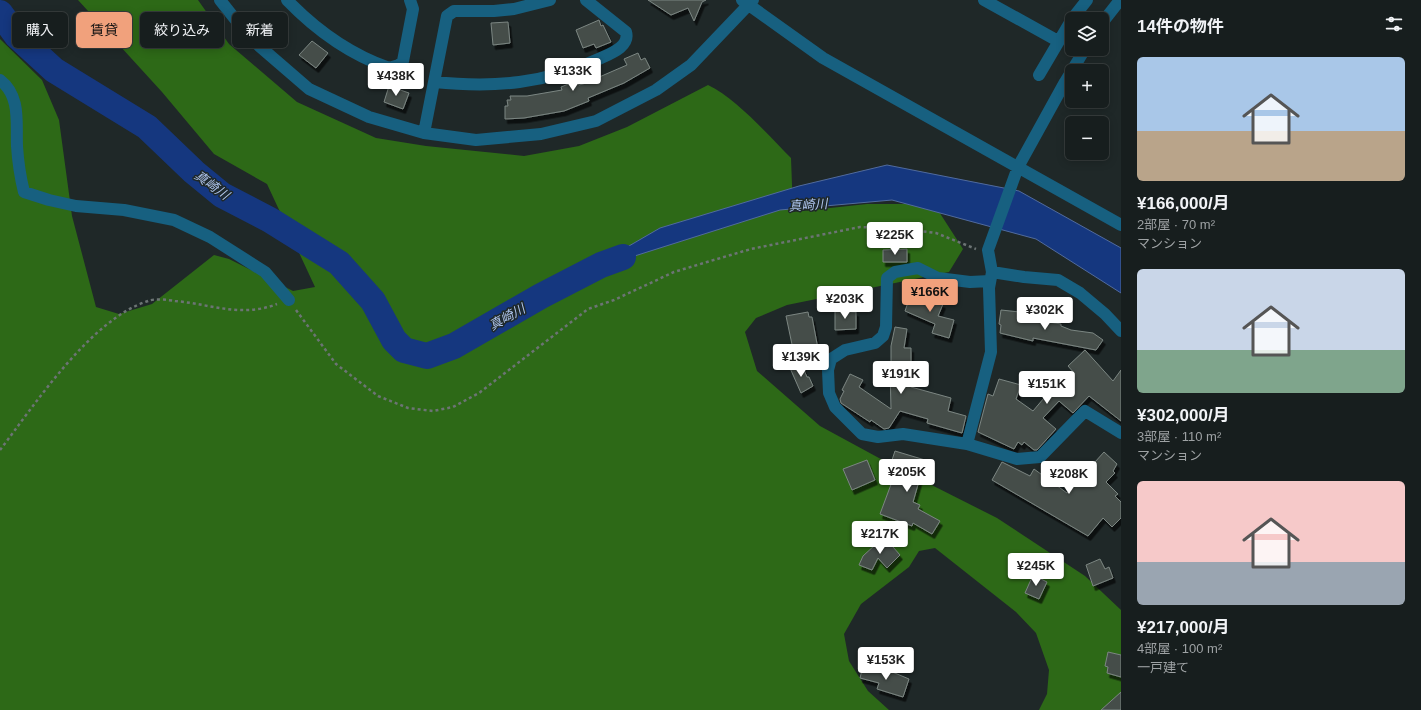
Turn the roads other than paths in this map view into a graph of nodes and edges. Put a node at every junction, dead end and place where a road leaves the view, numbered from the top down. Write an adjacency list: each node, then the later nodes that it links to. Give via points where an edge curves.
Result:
1 (287, 0): 2 (street, via 327,36 350,51 389,68 403,61 413,9)
2 (410, 0)
3 (550, 0): 17 (street, via 514,9 460,10 450,13 447,16)
4 (586, 0): 17 (street, via 626,32 624,45 610,54 566,73 514,84 487,86)
5 (984, 0): 13 (street)
6 (1087, 0): 10 (street)
7 (1120, 0): 11 (street)
8 (222, 1): 18 (street, via 250,38 309,89 369,117)
9 (748, 2): 18 (street, via 691,65 656,90 596,120 540,134 476,140); 19 (street, via 823,58)
10 (1078, 12)
11 (1109, 13)
12 (1065, 30): 13 (street)
13 (1058, 42): 15 (street)
14 (1081, 56): 19 (street)
15 (1039, 75)
16 (0, 80): 22 (street, via 14,98 18,113 19,174 24,192 76,206 124,210 174,220 210,237 265,272)
17 (434, 82): 18 (street)
18 (424, 133)
19 (1018, 167): 20 (street); 21 (street, via 985,251)
20 (1121, 225)
21 (991, 276): 23 (street, via 1058,280 1105,314); 25 (street, via 991,352); 25 (street, via 970,282 938,278 918,268 894,272 887,278 886,327 883,336 875,343 845,350 831,359 828,370 829,393 835,407 862,434 878,437 903,434)
22 (289, 300)
23 (1121, 331)
24 (1121, 433): 25 (street, via 1085,411 1040,457 1017,459)
25 (967, 444)

